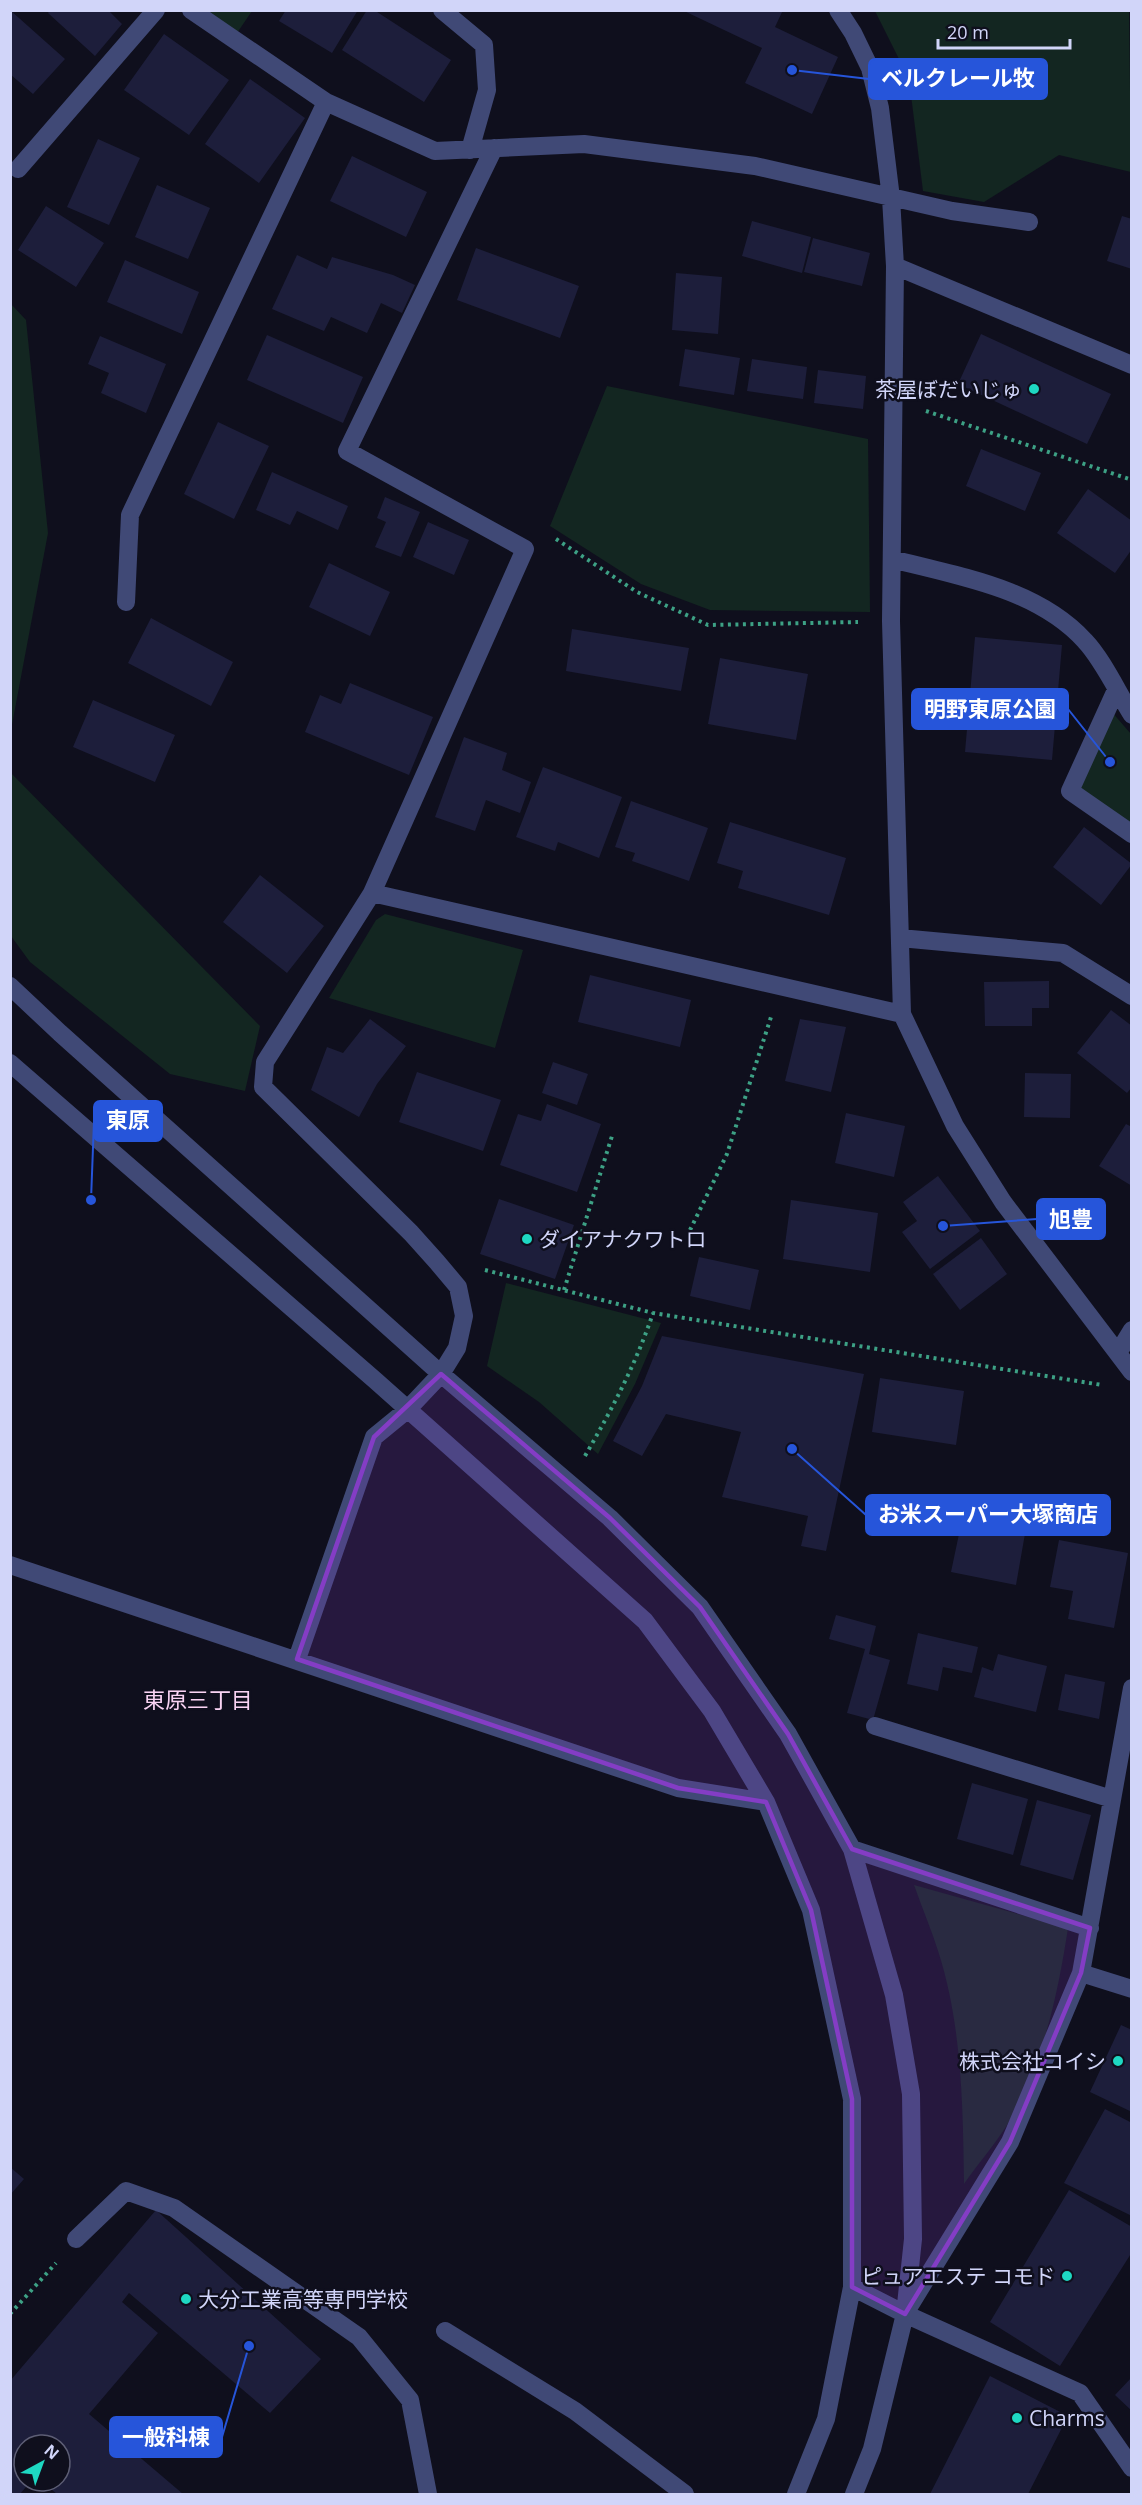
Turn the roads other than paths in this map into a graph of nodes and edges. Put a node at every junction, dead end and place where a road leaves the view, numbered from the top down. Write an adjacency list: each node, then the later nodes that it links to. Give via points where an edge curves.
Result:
1 (156, 10): 8 (street)
2 (191, 10): 5 (street)
3 (442, 10): 7 (street, via 484,45 487,90)
4 (843, 13): 9 (street, via 872,78 880,108)
5 (326, 102): 7 (street, via 435,151); 14 (street, via 130,515)
6 (494, 148): 7 (street); 9 (street, via 584,144 755,166); 18 (street, via 347,451 525,549)
7 (470, 150)
8 (18, 169)
9 (891, 198): 10 (street); 11 (street)
10 (1029, 222)
11 (895, 266): 12 (street); 13 (street)
12 (1131, 365)
13 (892, 559): 15 (street, via 1002,588 1056,616 1086,641); 19 (street)
14 (126, 602)
15 (1116, 690): 16 (street); 17 (street, via 1070,791)
16 (1131, 715)
17 (1131, 834)
18 (372, 893): 22 (street); 27 (street, via 265,1062 263,1087 411,1233 458,1287 464,1316 457,1348)
19 (900, 938): 21 (street, via 1063,953); 22 (street)
20 (10, 986): 27 (street)
21 (1131, 996)
22 (902, 1014): 25 (street, via 955,1126 973,1155 1003,1202)
23 (10, 1063): 28 (street)
24 (1131, 1330): 25 (street)
25 (1118, 1353): 26 (street)
26 (1131, 1372)
27 (441, 1374): 28 (street); 36 (street, via 610,1518 700,1607 788,1734)
28 (407, 1410): 30 (street, via 374,1437); 35 (street, via 645,1620 712,1711)
29 (10, 1564): 30 (street)
30 (297, 1659): 35 (street, via 678,1788)
31 (1131, 1688): 33 (street)
32 (875, 1726): 34 (street)
33 (1125, 1757): 34 (street)
34 (1112, 1799): 37 (street)
35 (766, 1802): 41 (street, via 811,1910 852,2099)
36 (852, 1849): 37 (street); 42 (street, via 894,1995 911,2094 913,2239)
37 (1090, 1928): 38 (street)
38 (1081, 1973): 39 (street); 42 (street, via 1010,2142)
39 (1131, 1989)
40 (76, 2239): 45 (street, via 126,2191 174,2208 358,2337 410,2400)
41 (852, 2287): 42 (street); 47 (street, via 826,2419)
42 (905, 2314): 44 (street, via 1080,2393); 48 (street, via 872,2449)
43 (445, 2331): 46 (street, via 575,2411)
44 (1131, 2468)
45 (428, 2494)
46 (685, 2494)
47 (796, 2494)
48 (854, 2494)

